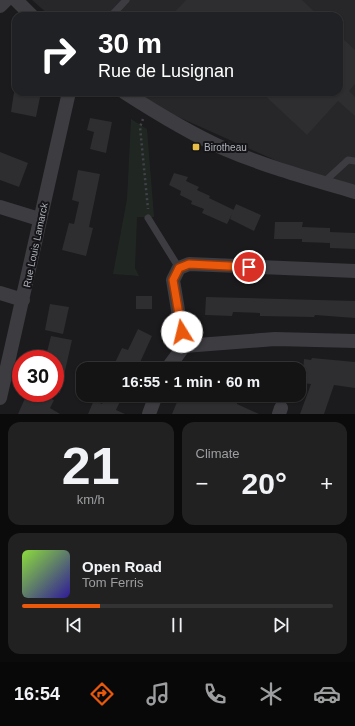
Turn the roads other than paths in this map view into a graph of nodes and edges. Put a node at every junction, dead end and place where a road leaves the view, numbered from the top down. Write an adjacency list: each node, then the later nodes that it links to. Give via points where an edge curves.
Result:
1 (6, 0): 4 (street)
2 (16, 0): 5 (street)
3 (126, 0): 6 (lane)
4 (0, 6)
5 (28, 12)
6 (115, 12)
7 (68, 96): 14 (street, Rue Louis Lamarck)
8 (130, 96): 10 (street, via 224,148)
9 (355, 161): 10 (lane, via 348,160)
10 (322, 183): 11 (street)
11 (355, 192)
12 (0, 207): 14 (street)
13 (148, 218): 15 (lane)
14 (39, 219): 18 (street, Rue Louis Lamarck)
15 (179, 268): 16 (street, via 189,264); 20 (street, via 173,280)
16 (355, 271)
17 (0, 293): 18 (street)
18 (23, 300): 22 (street, Rue Louis Lamarck)
19 (355, 341): 20 (street, via 275,339)
20 (184, 346): 21 (street)
21 (172, 362)
22 (0, 398)
23 (153, 402): 24 (street)
24 (149, 414)

